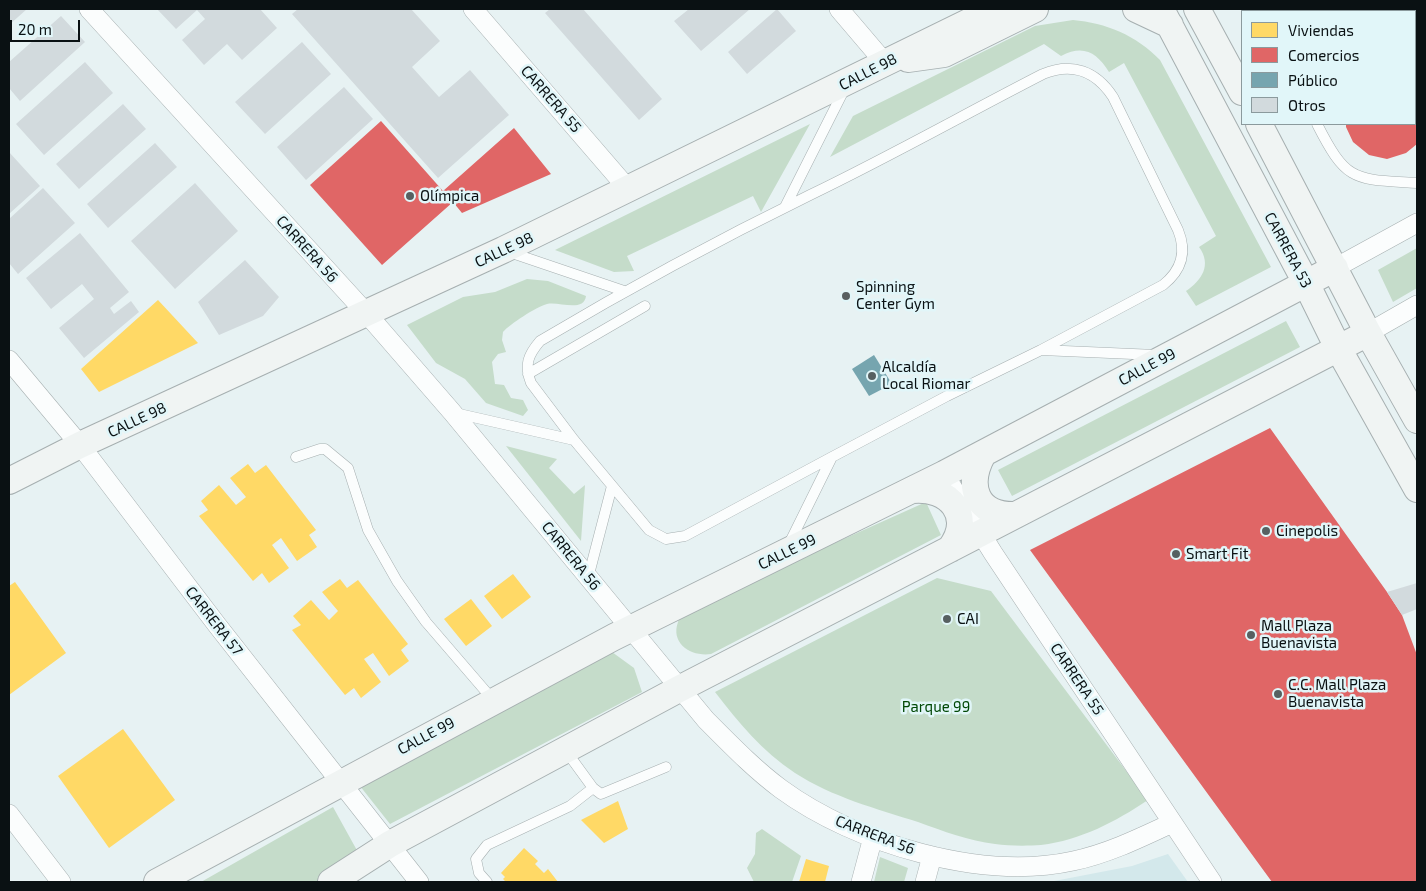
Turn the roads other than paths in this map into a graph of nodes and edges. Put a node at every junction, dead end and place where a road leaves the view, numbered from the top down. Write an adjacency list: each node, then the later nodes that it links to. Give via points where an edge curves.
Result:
1 (89, 9): 24 (street, CARRERA 56)
2 (473, 9): 15 (street, CARRERA 55)
3 (839, 9): 9 (street)
4 (995, 9): 9 (street, CALLE 98, via 956,23)
5 (1035, 9): 9 (street, via 944,54)
6 (1136, 9): 8 (street)
7 (1198, 9): 11 (street)
8 (1165, 17): 20 (street, CARRERA 53)
9 (885, 62): 10 (street, CALLE 98)
10 (848, 82): 15 (street, CALLE 98); 16 (lane)
11 (1241, 90)
12 (1260, 125): 19 (street)
13 (1318, 125): 14 (lane, via 1332,154 1348,171 1368,180)
14 (1417, 183)
15 (629, 190): 18 (street, CALLE 98)
16 (785, 207): 21 (lane); 27 (lane, via 1042,74 1067,68 1095,76 1113,97 1178,230 1182,240 1182,259 1163,285)
17 (1417, 223): 19 (street, CALLE 99)
18 (503, 250): 21 (lane); 24 (street, CALLE 98)
19 (1335, 268): 20 (street, CALLE 99); 25 (street)
20 (1306, 284): 26 (street, CARRERA 53); 28 (street, CALLE 99)
21 (624, 291): 30 (lane, via 540,342 530,352)
22 (1417, 305): 25 (street)
23 (645, 306): 30 (lane)
24 (367, 314): 31 (street, CARRERA 56); 34 (street, CALLE 98)
25 (1368, 333): 26 (street); 32 (street)
26 (1338, 348): 41 (street, CARRERA 53); 43 (street)
27 (1042, 350): 28 (lane); 37 (lane)
28 (1170, 355): 35 (street, CALLE 99)
29 (9, 360): 34 (street, CARRERA 57)
30 (528, 374): 33 (lane)
31 (452, 412): 33 (lane); 47 (street, CARRERA 56)
32 (1417, 420)
33 (574, 440): 40 (lane)
34 (80, 445): 39 (street, CALLE 98); 53 (street, CARRERA 57)
35 (984, 454): 38 (street, CALLE 99); 43 (street, via 974,474 977,496 993,512)
36 (296, 457): 50 (lane, via 325,449 348,468 368,530 397,581 426,622)
37 (832, 457): 40 (lane, via 676,539 666,539 649,530); 46 (lane)
38 (944, 474): 42 (street, CALLE 99); 44 (street, CARRERA 55)
39 (9, 481)
40 (612, 486): 47 (lane)
41 (1417, 489)
42 (912, 490): 45 (street, via 937,491 955,506 960,528); 46 (street, CALLE 99)
43 (1015, 515): 44 (street)
44 (981, 533): 45 (street); 56 (street, CARRERA 55)
45 (950, 549): 49 (street)
46 (784, 553): 48 (street, CALLE 99)
47 (588, 578): 48 (street, CARRERA 56)
48 (630, 629): 49 (street, CARRERA 56); 50 (street, CALLE 99)
49 (679, 688): 51 (street); 57 (street, CARRERA 56, via 752,766 783,790 819,813)
50 (494, 701): 53 (street, CALLE 99)
51 (565, 750): 54 (lane); 58 (street)
52 (666, 767): 54 (lane, via 600,794)
53 (340, 782): 58 (street, CARRERA 57); 61 (street, CALLE 99)
54 (592, 788): 64 (lane, via 570,806 488,844 476,859 479,873)
55 (9, 814): 60 (street)
56 (1172, 823): 59 (street, CARRERA 56, via 1121,846 1073,861 1028,867 992,866); 67 (street, CARRERA 55)
57 (873, 837): 59 (street, CARRERA 56); 65 (street)
58 (390, 844): 62 (street); 63 (street, CARRERA 57)
59 (932, 856): 66 (street)
60 (61, 882)
61 (157, 882)
62 (331, 882)
63 (419, 882)
64 (487, 882)
65 (861, 882)
66 (925, 882)
67 (1212, 882)

